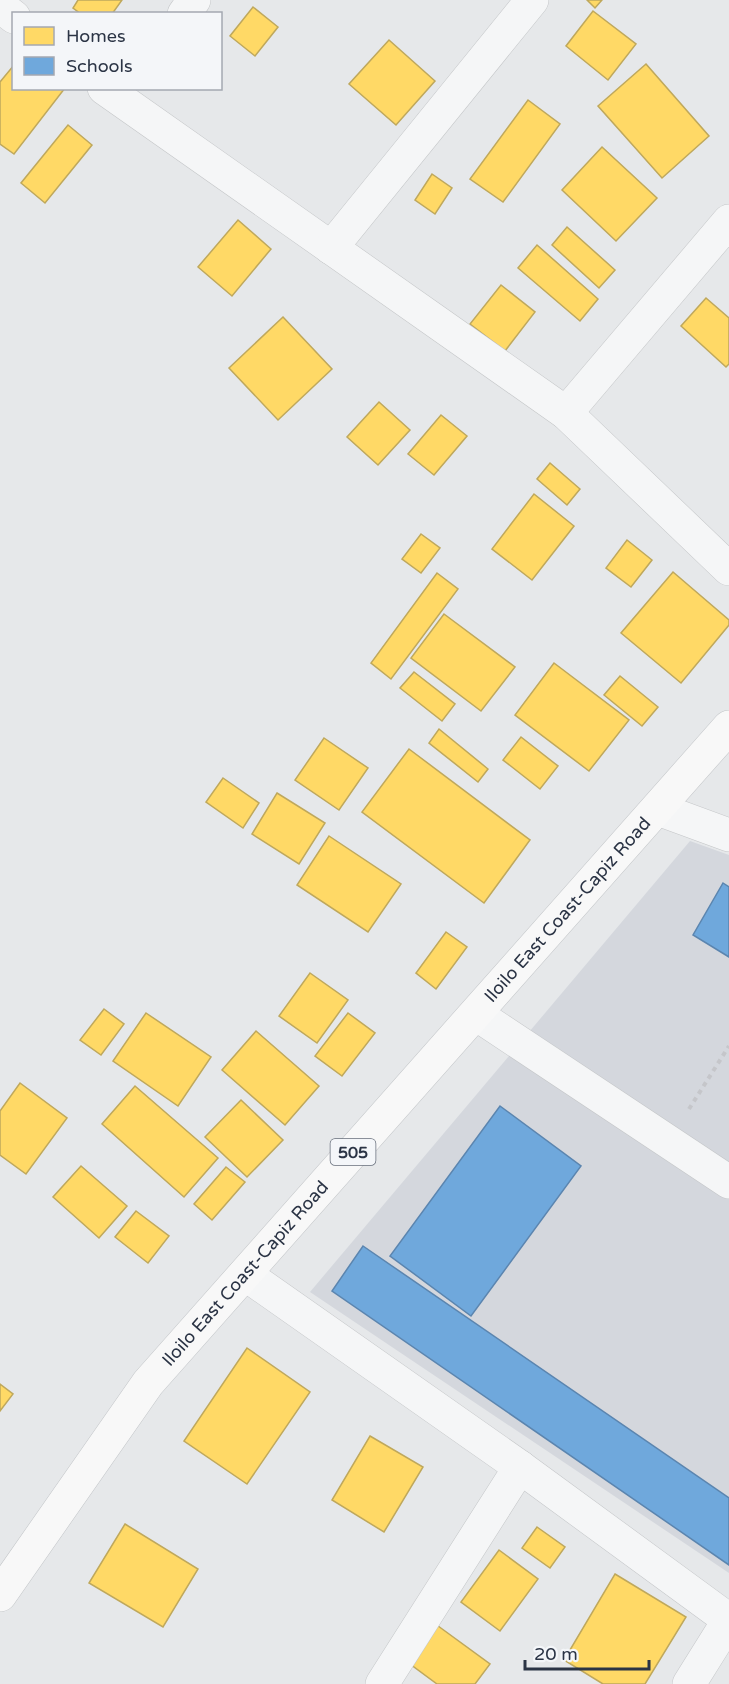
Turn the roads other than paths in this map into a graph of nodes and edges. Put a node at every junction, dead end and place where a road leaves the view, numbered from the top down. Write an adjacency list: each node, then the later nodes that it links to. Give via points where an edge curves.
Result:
1 (532, 0): 6 (street)
2 (0, 6): 3 (street)
3 (12, 15)
4 (117, 92): 6 (street)
5 (729, 221): 7 (street)
6 (331, 248): 7 (street)
7 (566, 412): 8 (street)
8 (729, 569)
9 (729, 727): 10 (main road, Iloilo East Coast-Capiz Road / 505)
10 (658, 809): 11 (street); 12 (main road, Iloilo East Coast-Capiz Road / 505)
11 (729, 835)
12 (476, 1014): 13 (street); 14 (main road, Iloilo East Coast-Capiz Road / 505)
13 (729, 1182)
14 (245, 1274): 15 (street); 16 (main road, Iloilo East Coast-Capiz Road / 505, via 148,1383)
15 (520, 1467): 17 (street); 18 (street)
16 (0, 1595)
17 (729, 1620): 19 (street)
18 (382, 1684)
19 (689, 1684)

